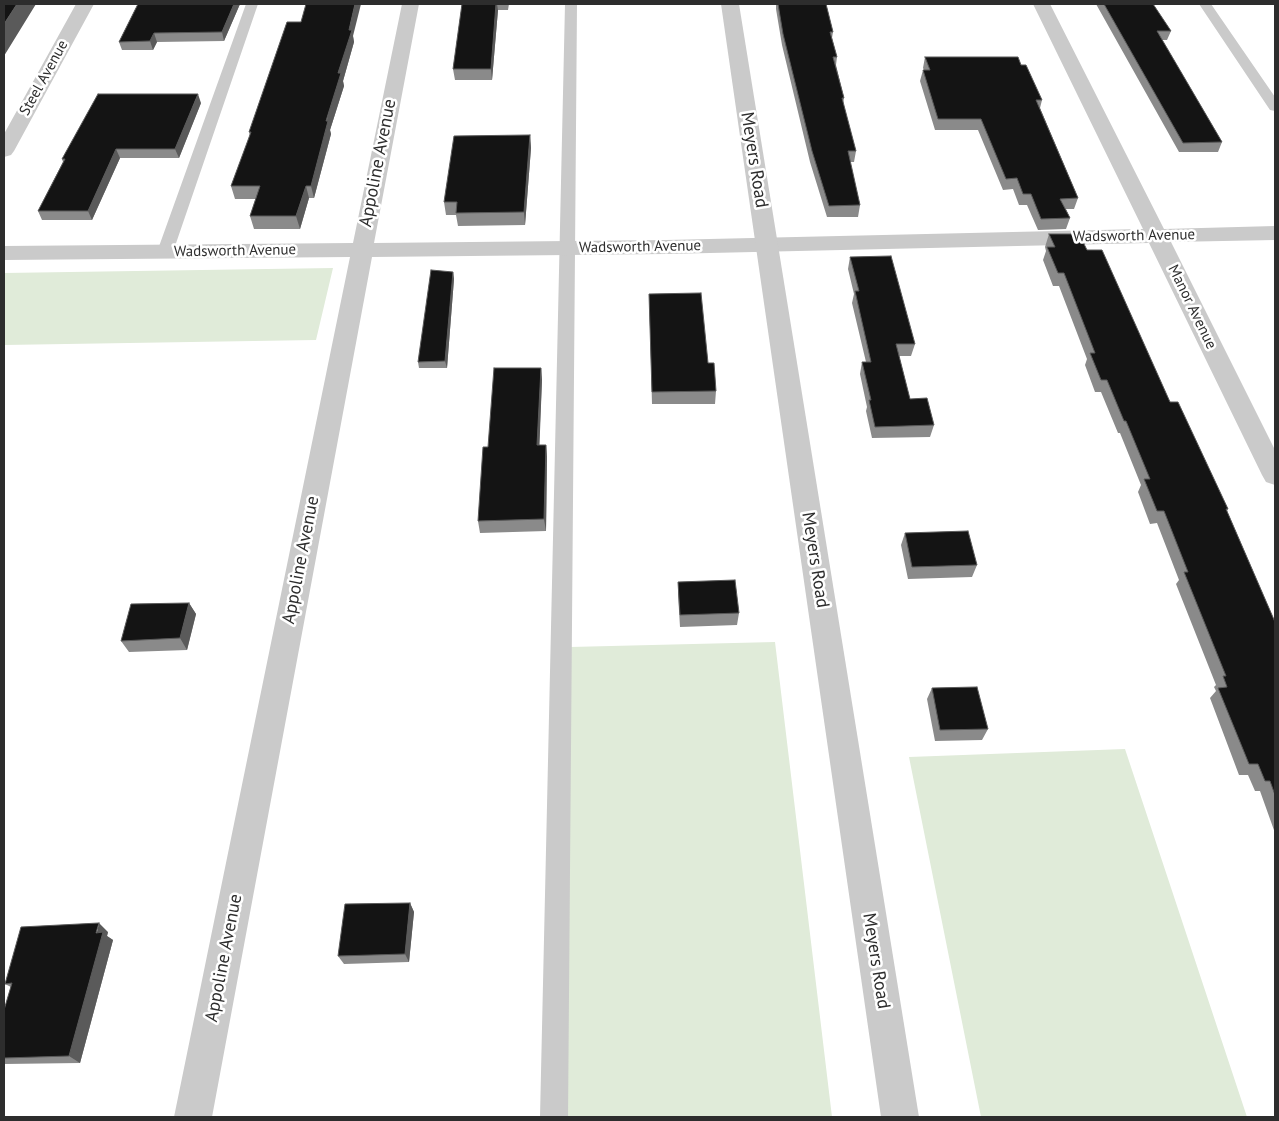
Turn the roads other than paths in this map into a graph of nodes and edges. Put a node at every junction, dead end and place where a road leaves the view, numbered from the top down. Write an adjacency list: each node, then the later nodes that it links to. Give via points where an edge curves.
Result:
1 (85, 4): 9 (street, Steel Avenue)
2 (252, 4): 15 (lane)
3 (410, 4): 14 (street, Appoline Avenue)
4 (571, 4): 13 (lane)
5 (730, 4): 12 (street, Meyers Road)
6 (1042, 4): 11 (street, Manor Avenue)
7 (1205, 4): 8 (lane)
8 (1275, 107)
9 (4, 151)
10 (1275, 233): 11 (street, Wadsworth Avenue)
11 (1157, 236): 12 (street, Wadsworth Avenue); 17 (street, Manor Avenue)
12 (767, 245): 13 (street, Wadsworth Avenue); 20 (street, Meyers Road)
13 (567, 248): 14 (street, Wadsworth Avenue); 19 (lane)
14 (361, 250): 15 (street, Wadsworth Avenue); 18 (street, Appoline Avenue)
15 (165, 252): 16 (street, Wadsworth Avenue)
16 (4, 253)
17 (1275, 475)
18 (193, 1117)
19 (554, 1117)
20 (900, 1117)

